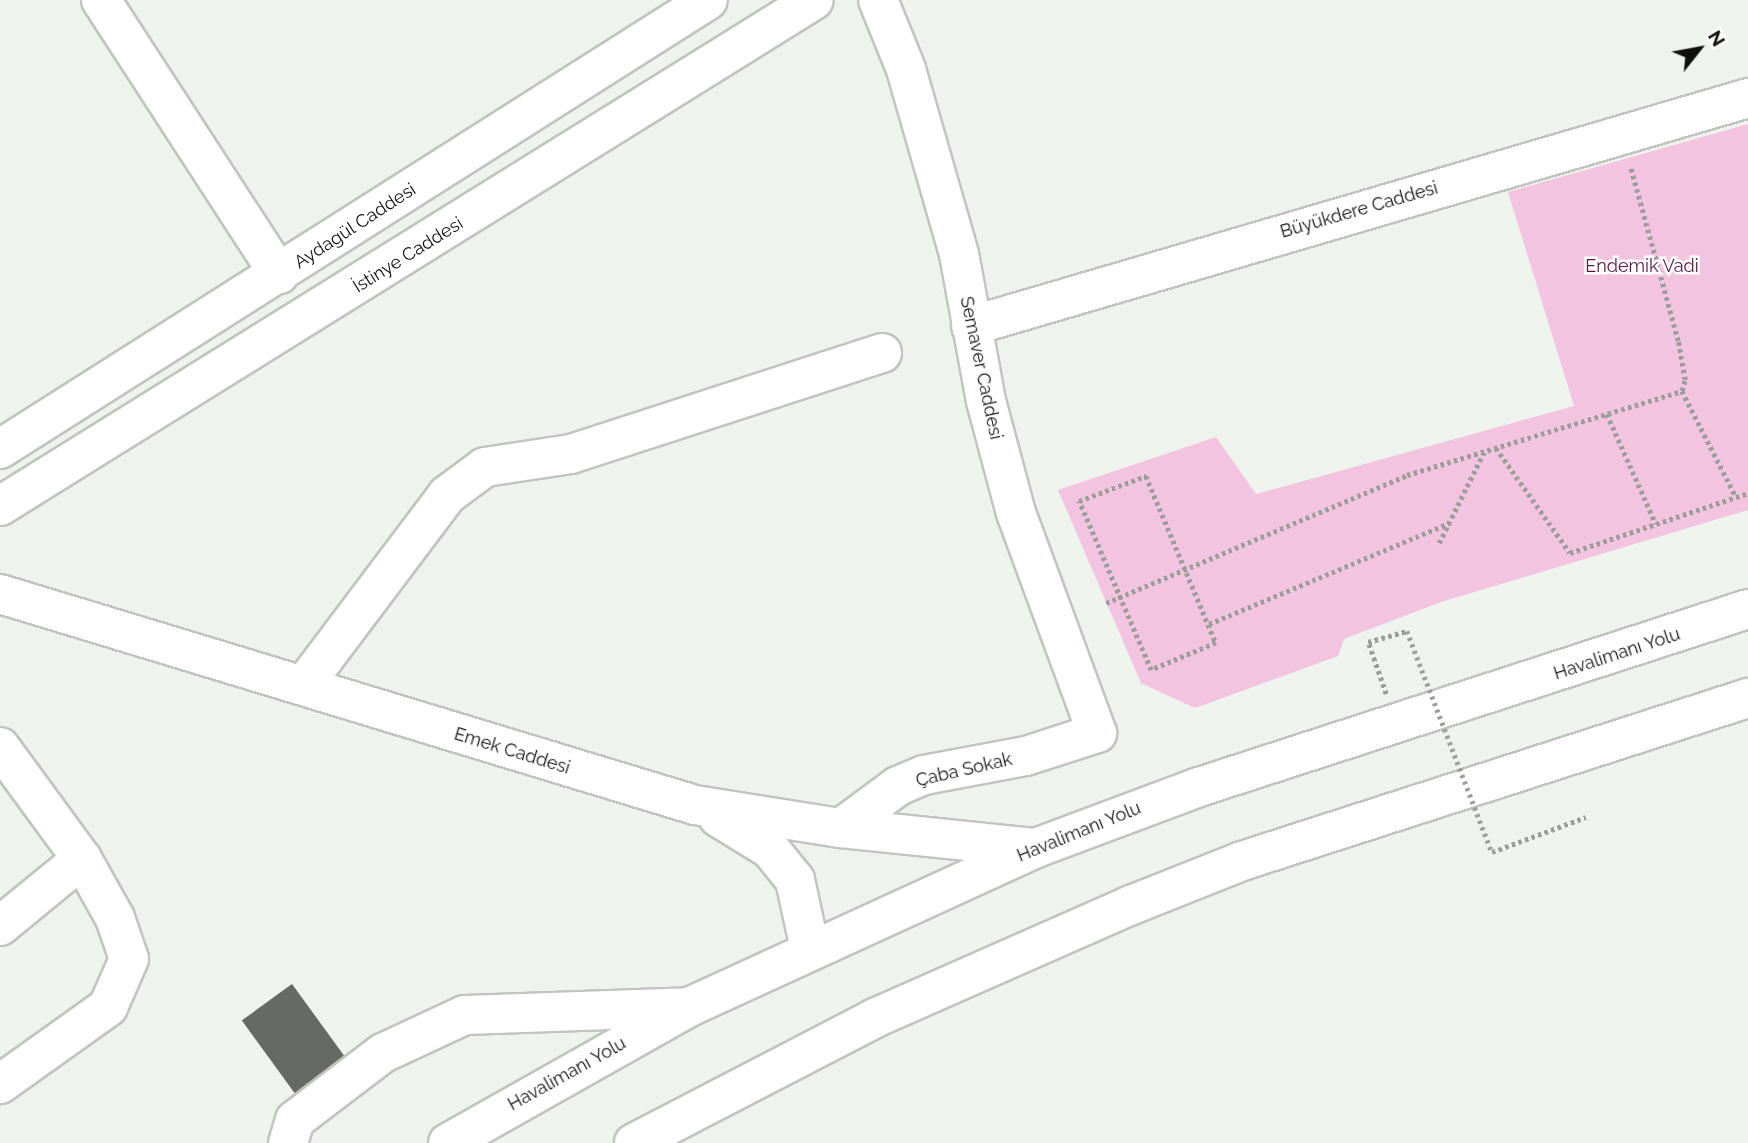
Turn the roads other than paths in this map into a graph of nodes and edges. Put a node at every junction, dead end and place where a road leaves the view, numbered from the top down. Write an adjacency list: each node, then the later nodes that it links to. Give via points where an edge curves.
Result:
1 (101, 0): 6 (main road)
2 (708, 0): 6 (main road, Aydagül Caddesi)
3 (814, 0): 10 (main road, İstinye Caddesi)
4 (878, 0): 7 (main road, Semaver Caddesi, via 926,134 959,254)
5 (1748, 98): 7 (main road, Büyükdere Caddesi)
6 (279, 274): 9 (main road, Aydagül Caddesi)
7 (971, 326): 15 (main road, Semaver Caddesi, via 1016,513)
8 (882, 353): 13 (main road, via 571,454 485,467 447,495)
9 (0, 449)
10 (0, 506)
11 (0, 594): 13 (main road, Emek Caddesi)
12 (1748, 609): 19 (main road, Havalimanı Yolu, via 1199,787)
13 (304, 685): 17 (main road, Emek Caddesi)
14 (1748, 698): 28 (main road, via 1242,861 875,1018)
15 (1097, 733): 18 (main road, Çaba Sokak, via 1026,756 924,775 898,786)
16 (0, 747): 20 (main road)
17 (695, 805): 18 (main road, Emek Caddesi); 22 (main road, via 771,849 795,880)
18 (841, 828): 19 (main road, Emek Caddesi)
19 (1036, 848): 22 (main road, Havalimanı Yolu)
20 (82, 859): 21 (main road); 24 (main road, via 115,918 129,960 108,1007)
21 (0, 926)
22 (810, 949): 23 (main road, Havalimanı Yolu)
23 (689, 1007): 25 (main road, via 465,1016 383,1053); 27 (main road, Havalimanı Yolu)
24 (0, 1084)
25 (292, 1131): 26 (main road)
26 (265, 1143)
27 (448, 1143)
28 (634, 1143)

